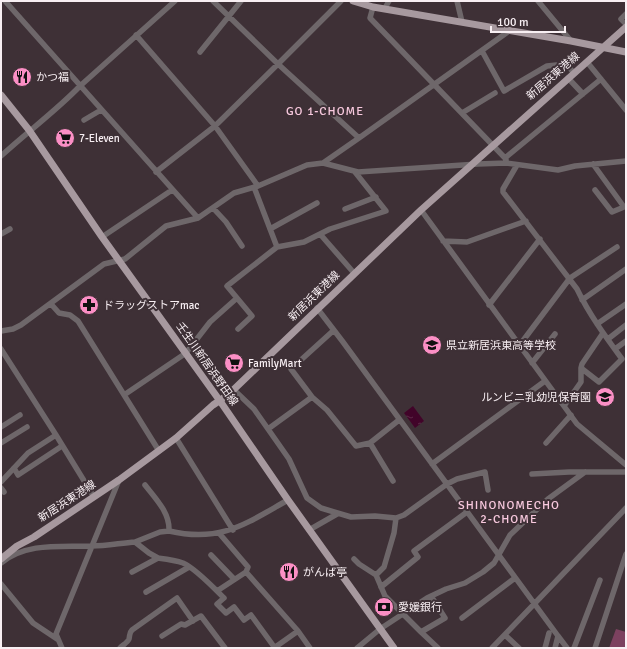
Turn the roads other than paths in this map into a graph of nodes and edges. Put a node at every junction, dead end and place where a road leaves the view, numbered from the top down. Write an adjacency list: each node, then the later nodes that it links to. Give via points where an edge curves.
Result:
1 (6, 1): 28 (street)
2 (175, 1): 17 (street)
3 (213, 1): 13 (street)
4 (241, 1): 13 (street)
5 (341, 1): 24 (street)
6 (353, 1): 10 (main road)
7 (389, 1): 11 (street)
8 (457, 1): 14 (street)
9 (538, 1): 18 (street)
10 (373, 7): 11 (main road); 27 (street, via 370,18)
11 (385, 8): 14 (main road)
12 (626, 14): 15 (street, via 621,19)
13 (229, 16): 21 (street); 24 (street)
14 (462, 22): 16 (main road)
15 (626, 25): 19 (main road, 新居浜東港線)
16 (509, 31): 18 (main road); 20 (street)
17 (136, 35): 28 (street); 36 (street)
18 (571, 41): 19 (main road)
19 (603, 48): 22 (main road); 23 (main road, 新居浜東港線)
20 (482, 51): 25 (street, via 504,91 547,66 566,64); 27 (street)
21 (200, 52)
22 (626, 52)
23 (587, 62): 25 (main road, 新居浜東港線); 26 (street)
24 (278, 64): 36 (street); 38 (street)
25 (571, 75): 30 (street); 39 (main road, 新居浜東港線)
26 (601, 79): 30 (street); 33 (street)
27 (434, 84): 34 (street); 38 (street)
28 (80, 86): 32 (street); 37 (street)
29 (495, 93): 34 (street)
30 (583, 94): 41 (street)
31 (1, 95): 37 (main road, 壬生川新居浜野田線)
32 (101, 110): 35 (street); 47 (street)
33 (626, 110)
34 (462, 113): 39 (street)
35 (84, 120)
36 (215, 126): 47 (street); 49 (street)
37 (29, 130): 40 (street); 63 (main road, 壬生川新居浜野田線)
38 (359, 138): 43 (street)
39 (492, 145): 41 (street); 44 (main road, 新居浜東港線)
40 (1, 156)
41 (506, 160): 44 (street); 46 (street)
42 (626, 161): 45 (street)
43 (323, 163): 48 (street); 49 (street, via 307,165)
44 (472, 164): 48 (street); 56 (main road, 新居浜東港線)
45 (593, 164): 46 (street, via 558,170); 51 (street, via 624,207 612,212)
46 (517, 165): 58 (street, via 503,192)
47 (156, 172): 50 (street)
48 (355, 172): 52 (street)
49 (256, 187): 54 (street, via 234,193); 60 (street)
50 (172, 190): 57 (street); 63 (street)
51 (595, 190)
52 (376, 197): 55 (street); 62 (street, via 386,210)
53 (317, 203): 60 (street)
54 (213, 208): 57 (street); 66 (street)
55 (345, 210)
56 (420, 210): 65 (street); 71 (main road, 新居浜東港線)
57 (198, 218): 69 (street, via 166,226)
58 (526, 222): 64 (street); 65 (street, via 467,242)
59 (10, 229): 61 (street)
60 (270, 229): 67 (street)
61 (1, 234)
62 (320, 234): 67 (street, via 304,242); 71 (street)
63 (102, 237): 69 (main road, 壬生川新居浜野田線)
64 (540, 239): 72 (street); 77 (street)
65 (443, 241): 77 (street)
66 (242, 246)
67 (277, 247): 73 (street, via 227,286)
68 (617, 247): 72 (street)
69 (120, 261): 75 (street, via 104,264); 91 (main road, 壬生川新居浜野田線)
70 (626, 269): 74 (street)
71 (354, 274): 78 (main road, 新居浜東港線)
72 (570, 278): 74 (street); 88 (street)
73 (237, 298): 81 (street, via 252,316); 91 (street, via 210,322)
74 (582, 300): 79 (street)
75 (51, 304): 83 (street, via 13,329); 96 (street, via 59,314 78,321)
76 (626, 304): 79 (street)
77 (489, 305): 88 (street)
78 (317, 308): 82 (street); 95 (main road, 新居浜東港線)
79 (597, 324): 84 (street)
80 (626, 325): 86 (street)
81 (238, 329)
82 (334, 330): 97 (street, via 291,369); 102 (street)
83 (1, 331)
84 (603, 332): 86 (street); 93 (street)
85 (555, 334): 92 (street)
86 (608, 339): 90 (street)
87 (626, 341): 90 (street)
88 (519, 346): 92 (street)
89 (1, 349): 106 (street)
90 (615, 350): 93 (street, via 622,359 599,382)
91 (186, 353): 96 (street); 98 (main road, 壬生川新居浜野田線)
92 (532, 363): 94 (street)
93 (581, 368): 99 (street, via 580,382)
94 (545, 381): 99 (street); 113 (street)
95 (233, 389): 98 (main road, 新居浜東港線); 105 (street, via 254,409)
96 (124, 394): 112 (street)
97 (312, 396): 105 (street); 109 (street, via 327,410 356,446)
98 (220, 401): 107 (main road, 新居浜東港線); 127 (main road, 壬生川新居浜野田線)
99 (564, 406): 101 (street)
100 (20, 415): 103 (street)
101 (571, 415): 110 (street); 114 (street, via 577,424)
102 (399, 420): 109 (street); 113 (street)
103 (1, 427)
104 (27, 427): 108 (street)
105 (268, 429): 130 (street, via 289,459 307,498 320,508)
106 (56, 435): 111 (street); 115 (street, via 28,453)
107 (176, 438): 112 (main road, 新居浜東港線); 132 (street)
108 (1, 443)
109 (370, 443): 122 (street)
110 (546, 443)
111 (62, 446): 115 (street, via 18,475); 126 (street)
112 (159, 450): 121 (main road, 新居浜東港線)
113 (432, 464): 123 (street)
114 (626, 465)
115 (14, 468): 120 (street)
116 (585, 472): 117 (street); 119 (street); 140 (street, via 548,499 521,524 510,535)
117 (626, 472)
118 (1, 473): 120 (street)
119 (532, 474)
120 (3, 480)
121 (119, 480): 126 (main road, 新居浜東港線); 137 (street)
122 (393, 481)
123 (447, 484): 125 (street, via 485,472); 129 (street); 131 (street)
124 (146, 485): 134 (street, via 166,514)
125 (488, 490)
126 (94, 498): 142 (main road, 新居浜東港線, via 17,546)
127 (288, 500): 132 (street); 133 (main road, 壬生川新居浜野田線)
128 (626, 508): 157 (street)
129 (467, 512): 140 (street); 153 (street, via 414,551 418,557)
130 (337, 514): 131 (street, via 351,518); 133 (street)
131 (396, 518): 148 (street, via 384,567)
132 (233, 530): 135 (street)
133 (309, 530): 161 (main road, 壬生川新居浜野田線)
134 (170, 531): 135 (street, via 206,536); 136 (street, via 160,532)
135 (220, 533): 147 (street, via 248,567)
136 (135, 542): 137 (street); 141 (street)
137 (93, 546): 144 (street, via 26,549); 168 (street, via 56,634)
138 (626, 554): 183 (street)
139 (211, 555): 150 (street)
140 (499, 556): 149 (street); 156 (street, via 483,572 465,583)
141 (158, 558): 145 (street, via 173,560); 146 (street)
142 (1, 559)
143 (354, 559): 148 (street)
144 (1, 563)
145 (189, 567): 154 (street); 155 (street)
146 (132, 572)
147 (246, 572): 150 (street); 162 (street)
148 (376, 575): 153 (street)
149 (515, 578): 157 (street); 159 (street)
150 (234, 579): 154 (street)
151 (600, 580): 182 (street)
152 (1, 584): 168 (street, via 33,623)
153 (381, 587): 158 (street, via 385,596)
154 (217, 591): 172 (street, via 224,598 216,604 226,613 234,607 244,620 251,615)
155 (146, 592)
156 (431, 596): 158 (street); 163 (street, via 446,618)
157 (534, 603): 166 (street); 167 (street)
158 (402, 614): 161 (street); 163 (street)
159 (462, 618)
160 (192, 621): 165 (street, via 185,625 181,624); 170 (street, via 177,598 132,630 129,633 130,638); 171 (street, via 201,616)
161 (380, 629): 174 (street); 175 (main road, 壬生川新居浜野田線)
162 (298, 631): 172 (street); 173 (street)
163 (421, 632): 176 (street)
164 (549, 633): 179 (street)
165 (162, 636)
166 (505, 636): 177 (street); 178 (street)
167 (558, 636): 180 (street); 181 (street)
168 (57, 639): 169 (street)
169 (62, 648)
170 (120, 648)
171 (225, 648)
172 (274, 648)
173 (310, 648)
174 (357, 648)
175 (394, 648)
176 (438, 648)
177 (492, 648)
178 (519, 648)
179 (545, 648)
180 (556, 648)
181 (567, 648)
182 (574, 648)
183 (595, 648)

